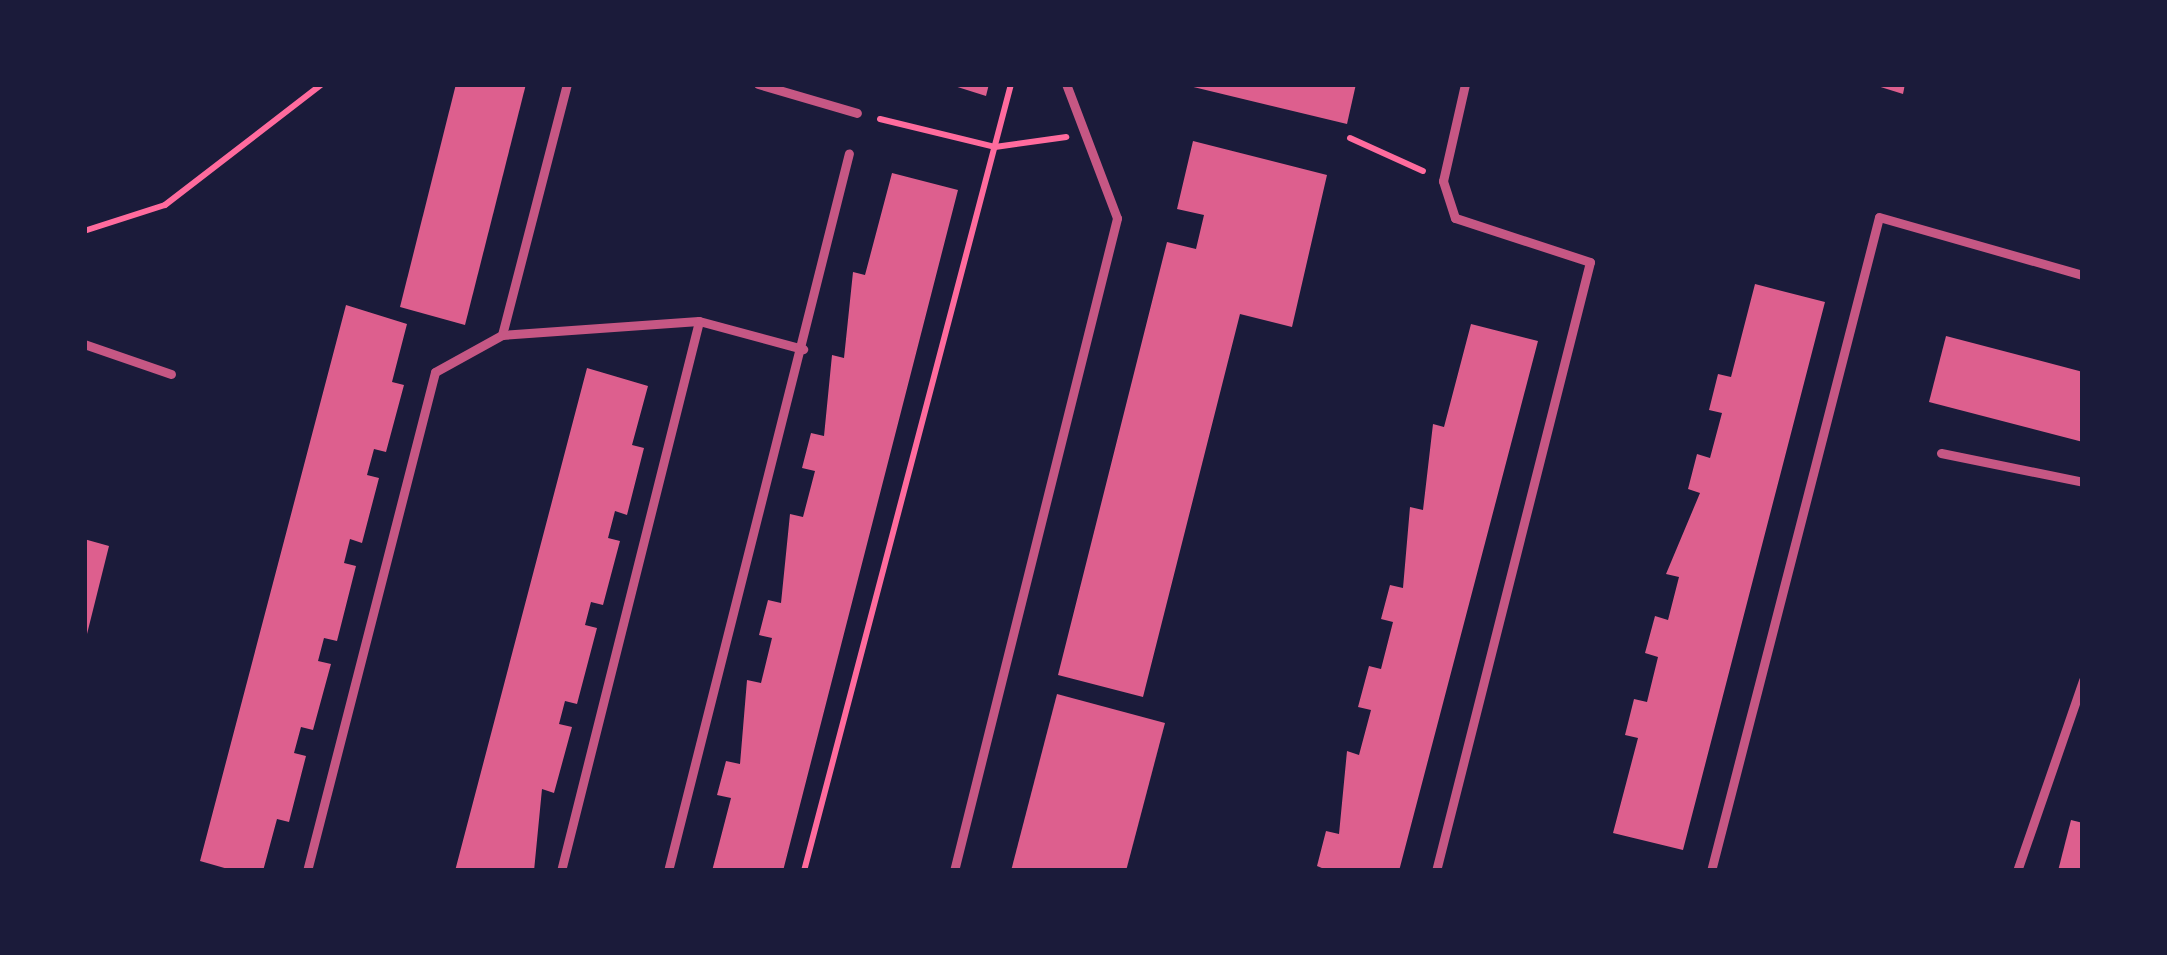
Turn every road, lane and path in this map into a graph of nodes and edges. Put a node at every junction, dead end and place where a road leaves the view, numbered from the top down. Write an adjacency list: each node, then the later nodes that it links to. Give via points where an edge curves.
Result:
1 (322, 84): 13 (path, via 165,205)
2 (567, 84): 16 (lane)
3 (758, 84): 7 (lane)
4 (1011, 84): 10 (path)
5 (1066, 84): 8 (lane)
6 (1465, 84): 12 (lane)
7 (857, 113): 10 (path)
8 (1091, 134): 10 (path); 27 (lane, via 1117,218)
9 (1350, 138): 12 (path)
10 (995, 147): 26 (path)
11 (849, 153): 18 (lane)
12 (1443, 181): 28 (lane, via 1455,218 1590,262)
13 (84, 231)
14 (2083, 275): 29 (lane, via 1879,217)
15 (699, 321): 16 (lane); 18 (lane); 24 (lane)
16 (502, 334): 23 (lane, via 435,372)
17 (84, 344): 19 (lane)
18 (803, 349): 25 (lane)
19 (171, 374)
20 (1941, 453): 21 (lane)
21 (2083, 482)
22 (2083, 680): 30 (lane)
23 (307, 871)
24 (561, 871)
25 (668, 871)
26 (804, 871)
27 (954, 871)
28 (1436, 871)
29 (1712, 871)
30 (2017, 871)

